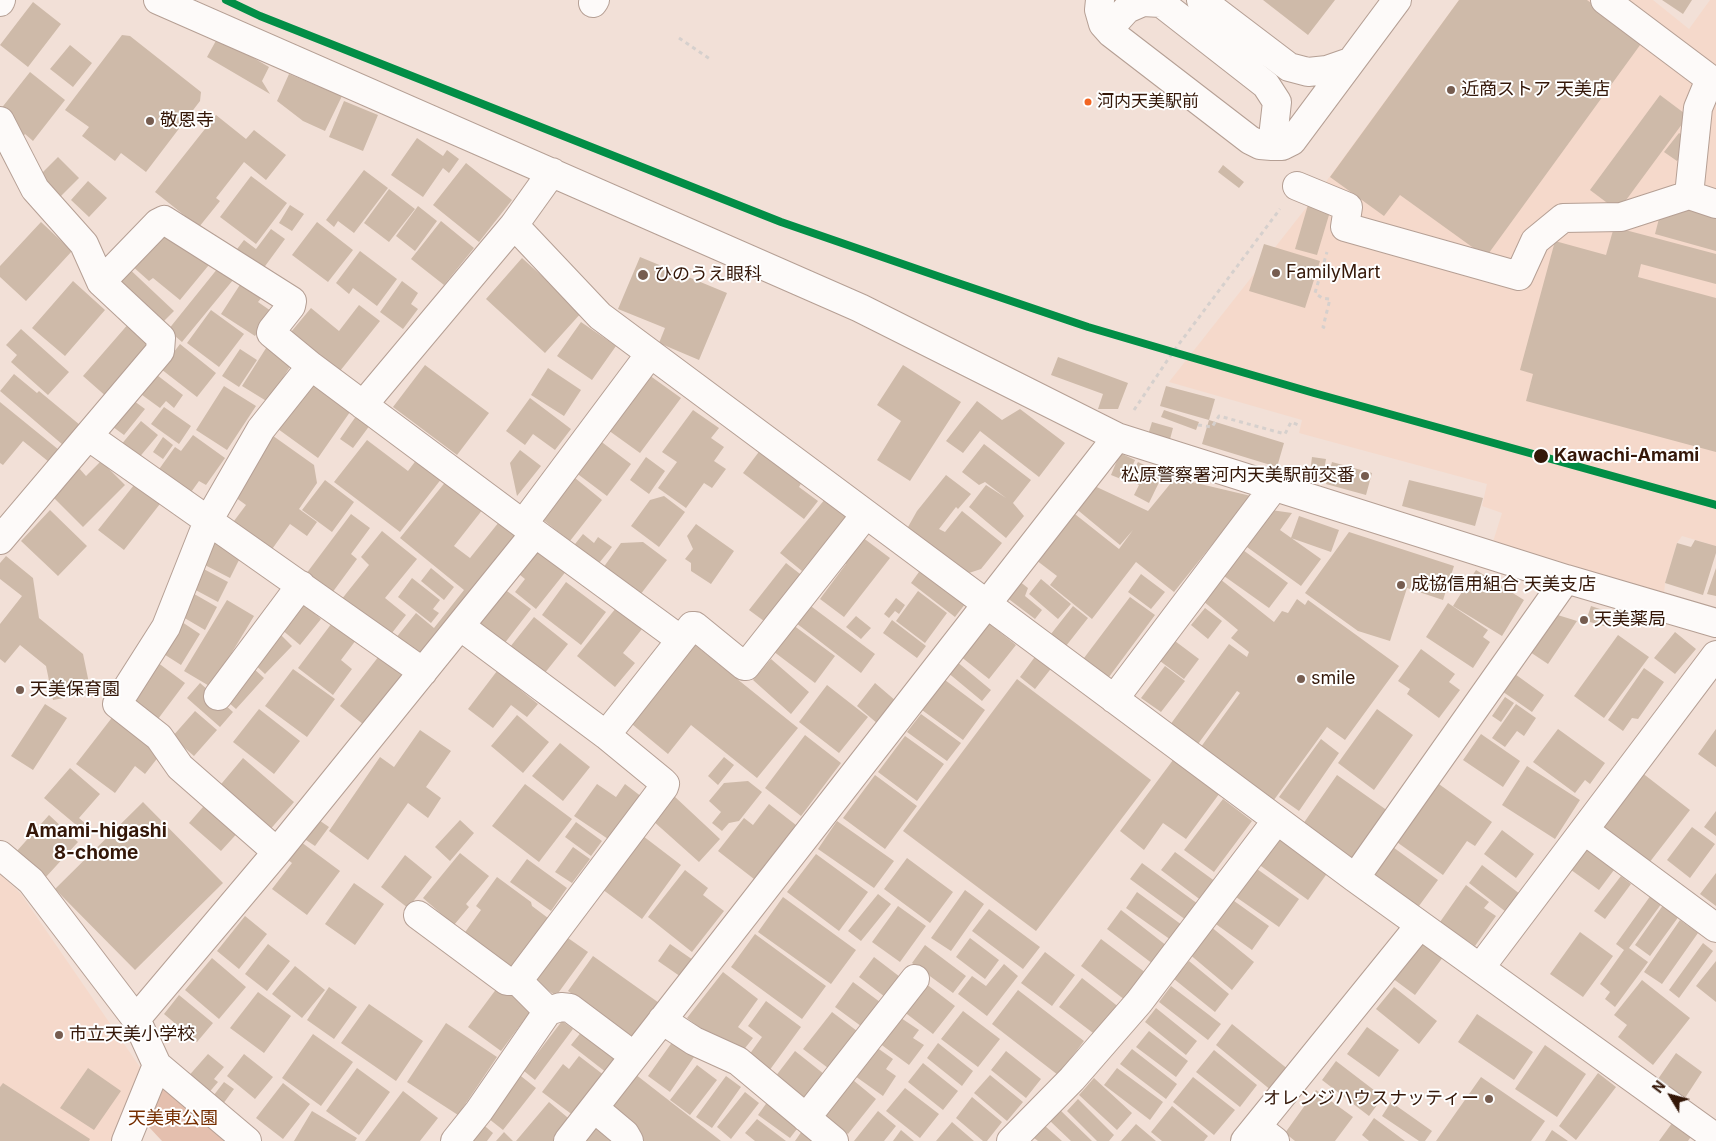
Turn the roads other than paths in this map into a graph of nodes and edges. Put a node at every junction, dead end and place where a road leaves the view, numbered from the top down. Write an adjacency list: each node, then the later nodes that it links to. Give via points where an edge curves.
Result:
1 (158, 0): 12 (street)
2 (1100, 0): 6 (street, via 1103,24)
3 (1201, 0): 7 (street, via 1289,67 1308,72)
4 (1398, 0): 7 (street)
5 (1604, 0): 9 (street, via 1710,79 1698,108)
6 (1111, 33): 10 (street, via 1250,140); 10 (street, via 1117,20 1128,9 1144,2 1162,4 1266,84 1277,102)
7 (1350, 62): 10 (street, via 1292,141)
8 (0, 121): 17 (street, via 35,189 84,244)
9 (1696, 129): 11 (street); 14 (street)
10 (1272, 146)
11 (1716, 147)
12 (552, 172): 16 (street); 22 (street, via 860,308)
13 (1297, 186): 14 (street, via 1348,207 1345,227 1519,276 1535,241 1563,218 1621,217)
14 (1689, 195): 15 (street)
15 (1716, 204)
16 (514, 225): 18 (street, via 600,316); 20 (street)
17 (101, 282): 19 (street, via 164,220 292,301 271,333); 21 (street, via 161,338 160,351)
18 (650, 354): 24 (street); 26 (street)
19 (311, 366): 20 (street); 25 (street, via 261,429)
20 (363, 405): 26 (street)
21 (88, 436): 25 (street); 27 (street)
22 (1117, 437): 23 (street); 30 (street)
23 (1274, 487): 28 (street); 37 (street)
24 (866, 514): 30 (street); 33 (street, via 746,666 695,626)
25 (208, 522): 29 (street); 41 (street, via 166,627 117,704 159,737 180,767)
26 (529, 529): 32 (street); 33 (street)
27 (0, 540)
28 (1566, 579): 31 (street); 43 (street)
29 (301, 585): 35 (street); 36 (street)
30 (986, 604): 37 (street); 52 (street)
31 (1716, 623)
32 (460, 626): 35 (street); 38 (street)
33 (681, 640): 38 (street)
34 (1716, 655): 40 (street)
35 (423, 672): 41 (street)
36 (218, 696)
37 (1114, 699): 39 (street)
38 (606, 735): 49 (street, via 662,781 664,787)
39 (1277, 820): 43 (street); 65 (street, via 1139,1002 1072,1079)
40 (1584, 830): 46 (street); 47 (street)
41 (277, 852): 51 (street)
42 (0, 855): 51 (street, via 31,881)
43 (1355, 878): 45 (street)
44 (418, 915): 49 (street, via 507,981)
45 (1420, 925): 47 (street); 57 (street)
46 (1716, 928)
47 (1480, 968): 58 (street)
48 (915, 978): 56 (street)
49 (518, 981): 50 (street)
50 (548, 1011): 53 (street, via 570,1008); 61 (street)
51 (136, 1019): 54 (street)
52 (662, 1020): 53 (street); 56 (street, via 694,1041 738,1061)
53 (634, 1056): 55 (street)
54 (157, 1065): 59 (street); 60 (street)
55 (594, 1108): 62 (street); 63 (street, via 625,1134)
56 (806, 1118): 64 (street)
57 (1259, 1136)
58 (1716, 1138)
59 (126, 1141)
60 (247, 1141)
61 (455, 1141)
62 (568, 1141)
63 (628, 1141)
64 (834, 1141)
65 (1011, 1141)

